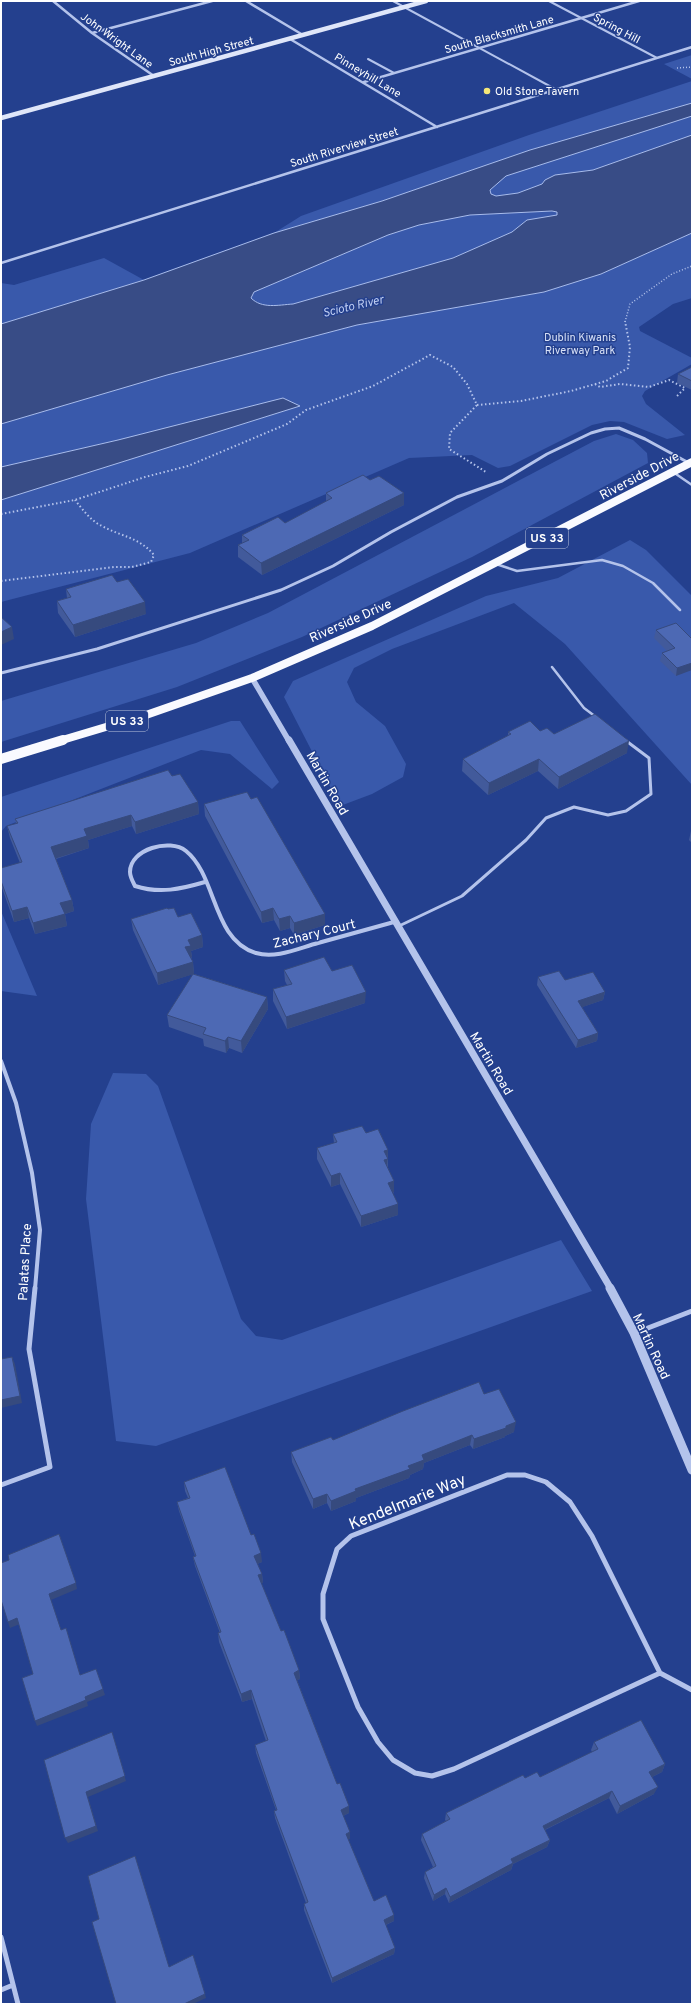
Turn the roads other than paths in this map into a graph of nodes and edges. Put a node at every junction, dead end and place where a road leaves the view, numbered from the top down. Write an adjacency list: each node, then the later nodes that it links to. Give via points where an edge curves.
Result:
1 (53, 1): 10 (street, John Wright Lane)
2 (212, 1): 10 (street)
3 (246, 1): 11 (street)
4 (393, 1): 8 (lane)
5 (426, 1): 8 (main road, South High Street)
6 (549, 1): 9 (lane, Spring Hill)
7 (639, 1): 9 (street, South Blacksmith Lane)
8 (404, 7): 11 (main road, South High Street); 14 (lane)
9 (582, 18): 14 (street, South Blacksmith Lane); 15 (lane, Spring Hill)
10 (92, 33): 18 (street, John Wright Lane)
11 (303, 35): 12 (main road, South High Street)
12 (290, 39): 18 (main road, South High Street); 19 (street, Pinneyhill Lane)
13 (692, 47): 15 (street, South Riverview Street)
14 (479, 48): 17 (street, South Blacksmith Lane); 20 (lane)
15 (657, 58): 20 (street, South Riverview Street)
16 (368, 59): 17 (lane)
17 (394, 73): 19 (street, South Blacksmith Lane)
18 (154, 76): 21 (main road, South High Street)
19 (364, 82): 22 (street, Pinneyhill Lane)
20 (555, 89): 22 (street, South Riverview Street)
21 (1, 118)
22 (436, 127): 23 (street, South Riverview Street)
23 (1, 263)
24 (690, 462): 25 (main road, Riverside Drive / US 33); 30 (street, via 619,428 605,428 547,454 502,481 456,497 333,566 281,590 98,649)
25 (674, 472): 26 (lane); 27 (main road, Riverside Drive / US 33)
26 (692, 485)
27 (496, 564): 28 (lane, via 517,571 602,560 623,566 653,583); 31 (main road, Riverside Drive / US 33, via 372,626)
28 (680, 610)
29 (552, 667): 32 (lane, via 584,708)
30 (1, 673)
31 (252, 678): 34 (main road, Riverside Drive / US 33, via 146,715); 36 (street, Martin Road)
32 (602, 722)
33 (619, 735): 36 (lane, via 649,758 651,794 626,811 608,815 574,806 546,818 526,840 462,896)
34 (1, 760)
35 (205, 882): 35 (street, Zachary Court, via 185,850 171,846 153,848 139,854 132,862 130,872 136,886 149,891 174,891); 36 (street, Zachary Court, via 232,939 245,950 264,955 283,953)
36 (396, 924): 39 (street, Martin Road, via 553,1188)
37 (1, 1061): 41 (street, Palatas Place, via 16,1103 32,1173 40,1230 29,1349 50,1467)
38 (692, 1311): 39 (street)
39 (634, 1333): 40 (street, Martin Road)
40 (692, 1470)
41 (1, 1485)
42 (660, 1673): 42 (street, Kendelmarie Way, via 454,1770 432,1776 415,1774 393,1760 378,1742 358,1707 323,1619 323,1594 329,1569 337,1549 351,1536 507,1475 525,1475 546,1482 570,1502 592,1536); 43 (street)
43 (692, 1690)
44 (1, 1938): 45 (street)
45 (12, 1985): 46 (street); 47 (street)
46 (1, 1990)
47 (18, 2004)

